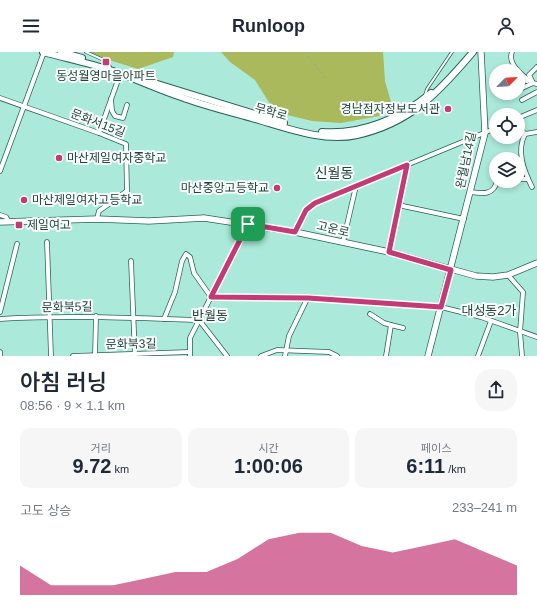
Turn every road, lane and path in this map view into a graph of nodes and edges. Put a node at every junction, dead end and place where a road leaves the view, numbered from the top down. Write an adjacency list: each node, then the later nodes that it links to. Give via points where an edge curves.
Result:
1 (44, 52): 7 (main road, 무학로, via 110,70 181,98 296,131 332,137 356,135 404,117 441,89); 23 (street)
2 (61, 52): 10 (main road, 무학로)
3 (86, 52): 10 (lane, via 108,62)
4 (305, 52): 12 (path)
5 (452, 52): 19 (lane, via 426,89)
6 (468, 52): 19 (main road, 무학로, via 447,78)
7 (473, 52)
8 (481, 52): 29 (main road, 완월남14길)
9 (512, 52): 15 (street, via 512,60 518,70)
10 (110, 67): 19 (main road, 무학로, via 212,101 315,131 342,132 370,127 394,117)
11 (537, 67): 15 (street, via 529,76)
12 (326, 79)
13 (118, 80): 21 (street)
14 (525, 80): 15 (street)
15 (535, 84): 16 (street)
16 (525, 88)
17 (537, 92): 20 (street)
18 (0, 98): 23 (street, 문화서15길)
19 (425, 98)
20 (525, 98)
21 (111, 99): 22 (street, via 112,111 119,117 123,118); 27 (street)
22 (127, 105)
23 (23, 106): 27 (street, 문화서15길); 32 (street)
24 (537, 110): 25 (street)
25 (525, 115)
26 (489, 131): 29 (street)
27 (99, 132): 43 (street, 문화서15길, via 126,144 127,191 99,211)
28 (537, 132): 30 (street)
29 (484, 133): 33 (street); 40 (main road, 완월남14길)
30 (525, 134)
31 (520, 144): 35 (street)
32 (1, 162): 34 (street)
33 (407, 165): 37 (street); 41 (street)
34 (0, 171)
35 (528, 178): 36 (street); 38 (street)
36 (525, 179)
37 (356, 186): 48 (street, via 315,203 306,210); 50 (street)
38 (532, 187)
39 (495, 188): 40 (street, via 487,193)
40 (471, 192): 44 (main road, 완월남14길)
41 (398, 205): 44 (street); 52 (street)
42 (0, 215): 46 (street, via 6,217)
43 (97, 219): 46 (main road, 고운로); 47 (main road, 고운로, via 149,221 204,218)
44 (464, 219): 55 (main road, 완월남14길)
45 (0, 222): 46 (main road, 고운로)
46 (9, 222)
47 (248, 224): 48 (main road, 고운로); 57 (street)
48 (295, 232): 50 (main road, 고운로)
49 (47, 242): 62 (street)
50 (343, 242): 52 (main road, 고운로)
51 (16, 244): 60 (street)
52 (389, 252): 55 (main road, 고운로)
53 (131, 260): 64 (street)
54 (537, 263): 56 (main road, 고운로)
55 (451, 270): 56 (main road, 고운로, via 482,276); 59 (main road, 완월남14길)
56 (508, 275): 71 (street, via 523,292)
57 (211, 297): 58 (street); 66 (street, via 194,273 190,257 186,254); 67 (street)
58 (308, 298): 59 (street); 73 (street, via 293,325)
59 (441, 307): 68 (street); 86 (main road, 완월남14길)
60 (0, 312)
61 (370, 314): 69 (street)
62 (51, 316): 63 (street, 문화북5길); 65 (street, 문화북5길); 78 (street)
63 (96, 316): 64 (street, 문화북5길); 80 (street)
64 (134, 318): 66 (street, 문화북5길); 76 (street)
65 (0, 319)
66 (164, 319): 67 (street, 문화북5길)
67 (199, 320): 75 (street, via 190,338); 81 (street)
68 (491, 321): 71 (street); 87 (street)
69 (391, 325): 70 (street); 85 (street)
70 (403, 328)
71 (520, 332): 72 (street); 88 (street)
72 (537, 337)
73 (286, 350): 82 (street, via 277,350); 83 (street); 84 (street, via 329,352)
74 (0, 352): 77 (street)
75 (190, 354): 76 (street, 문화북3길)
76 (136, 355): 80 (street, 문화북3길)
77 (0, 356)
78 (51, 356)
79 (73, 356): 80 (street, 문화북3길)
80 (95, 356)
81 (227, 356)
82 (261, 356)
83 (285, 356)
84 (337, 356)
85 (386, 356)
86 (428, 356)
87 (478, 356)
88 (522, 356)

